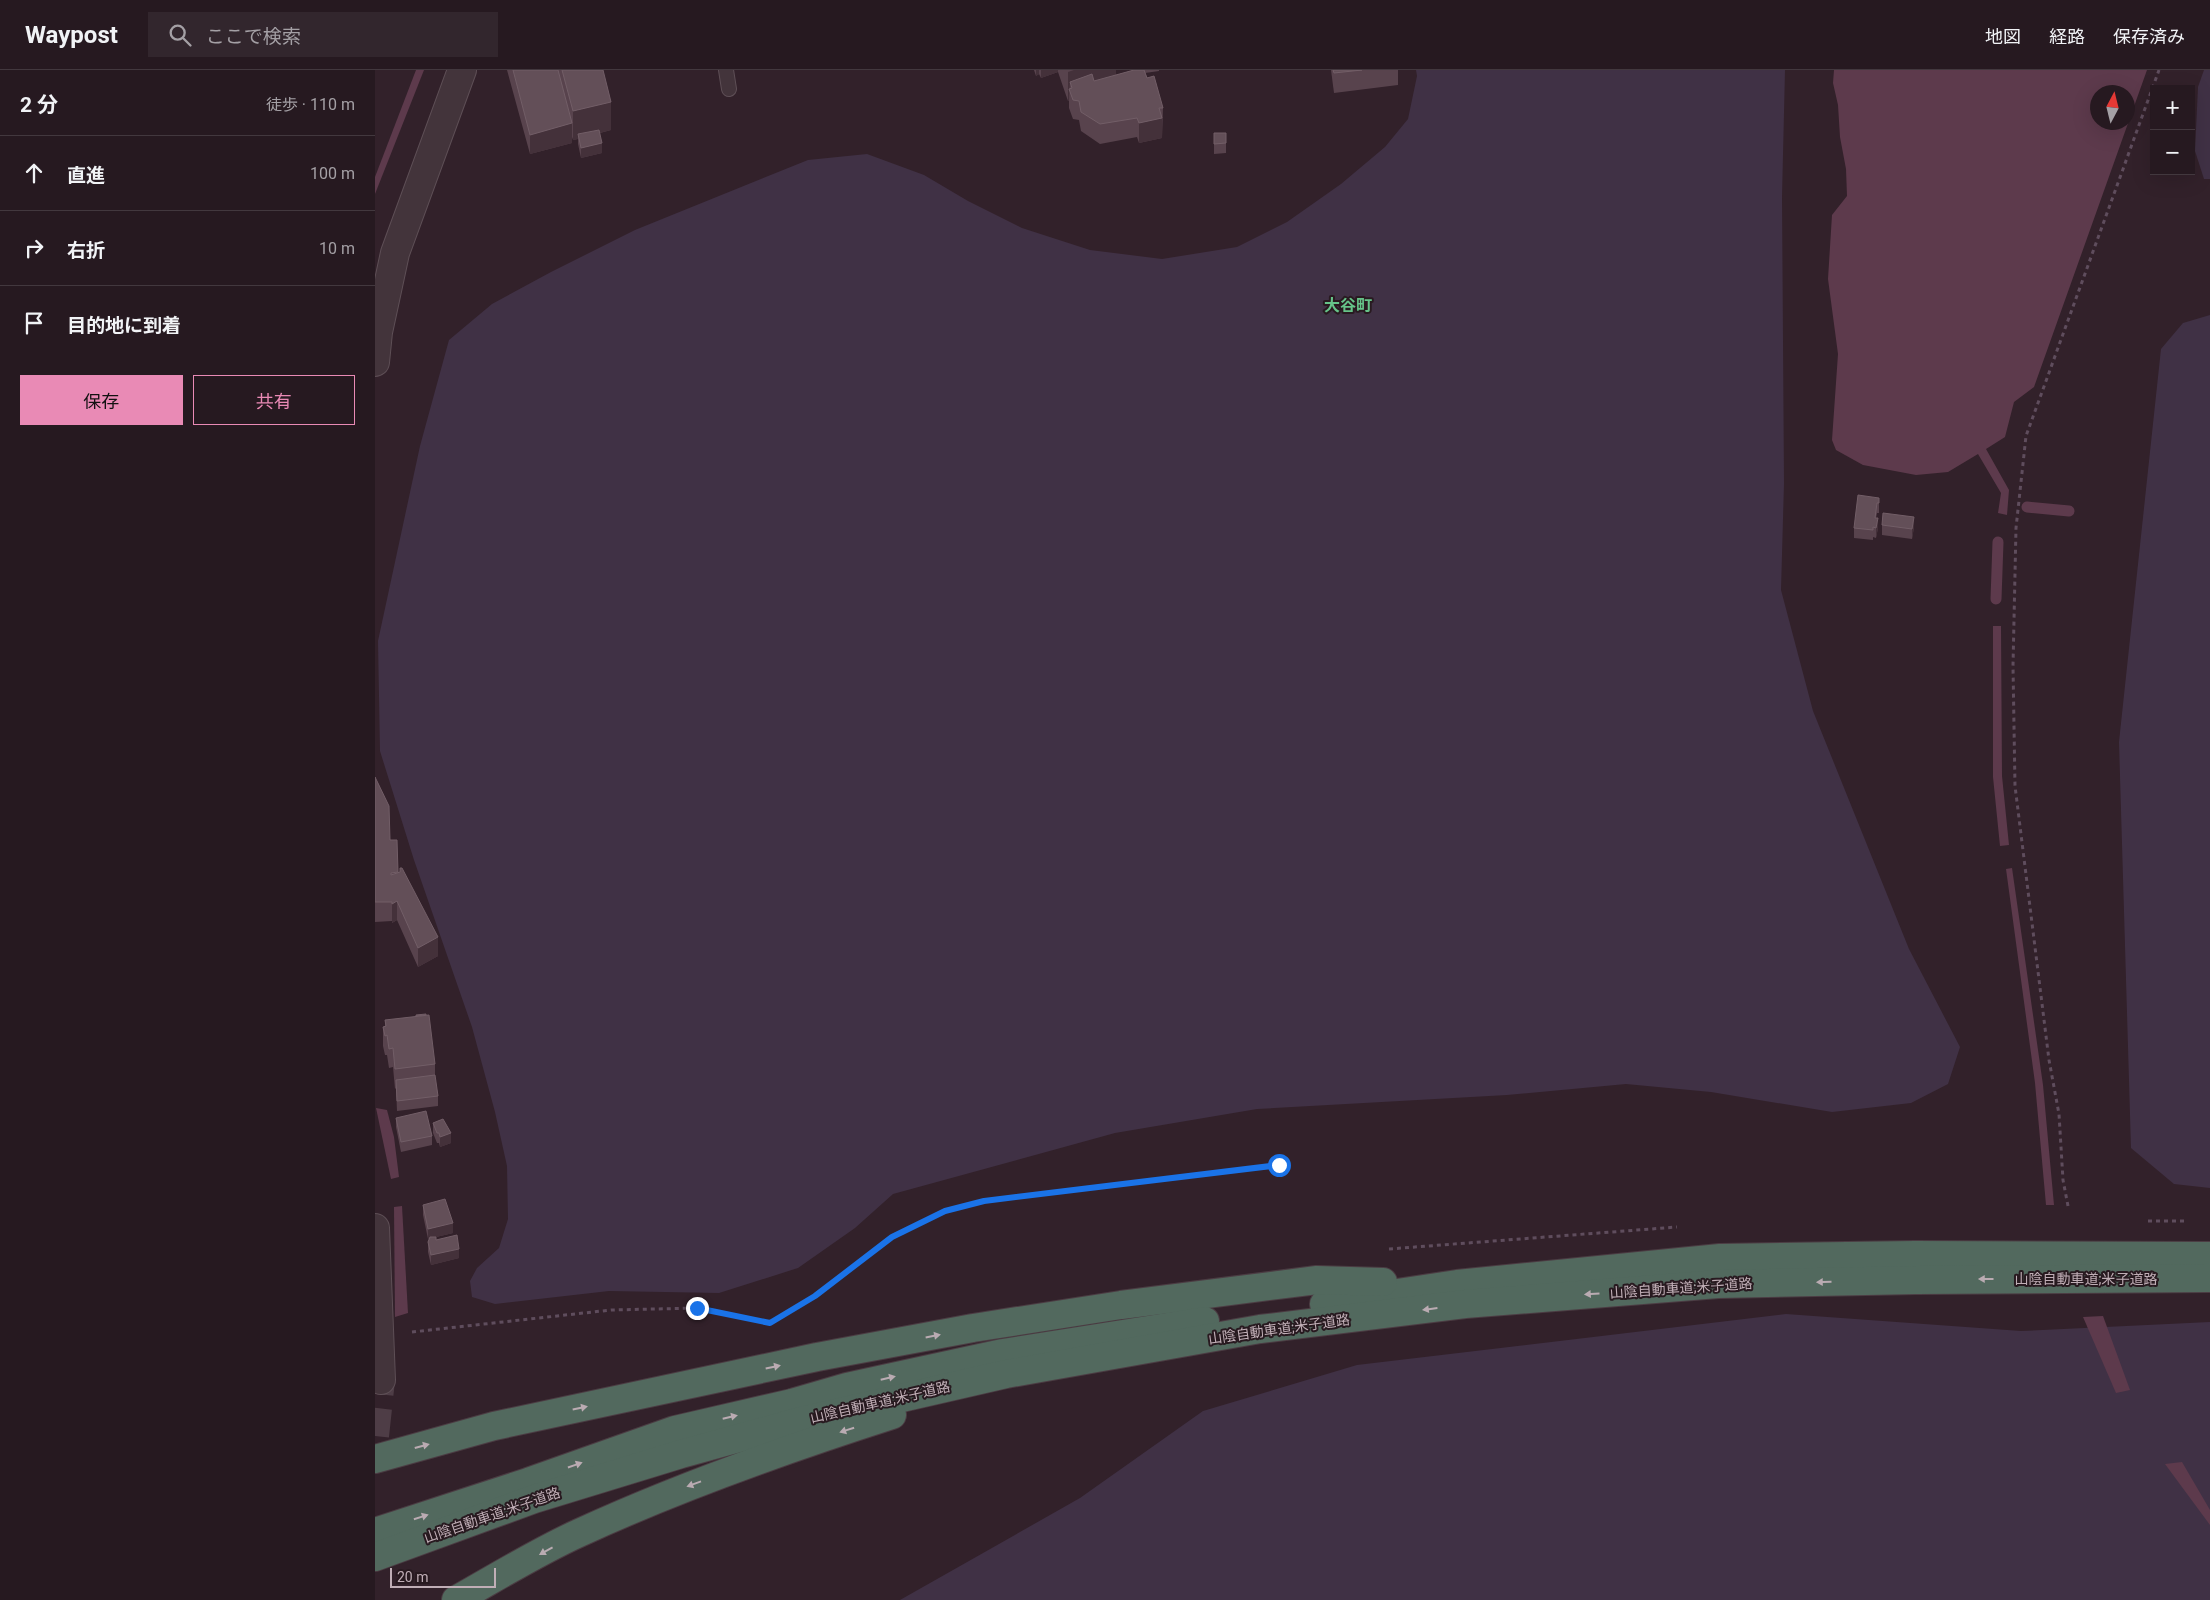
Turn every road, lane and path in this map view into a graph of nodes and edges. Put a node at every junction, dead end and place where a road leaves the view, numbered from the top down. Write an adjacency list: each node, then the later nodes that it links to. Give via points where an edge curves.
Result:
1 (462, 70): 5 (street, via 395,253)
2 (727, 70): 4 (lane)
3 (2159, 70): 7 (path, via 2026,436 2016,528 2015,786 2049,1060 2059,1114)
4 (729, 89)
5 (375, 362)
6 (1279, 1165): 13 (path, via 984,1201 945,1211 892,1237 815,1296 770,1323 697,1308 611,1310)
7 (2068, 1206)
8 (375, 1228): 13 (street)
9 (2210, 1256): 11 (highway, 山陰自動車道;米子道路, via 1720,1258)
10 (2210, 1278): 12 (highway, 山陰自動車道;米子道路, one-way to 12, via 1718,1284 1465,1304)
11 (1457, 1284): 15 (highway, one-way to 11, via 494,1426 817,1357 982,1327 1317,1280); 16 (highway, 山陰自動車道;米子道路, one-way to 11, via 675,1430 847,1387 1003,1353)
12 (1338, 1320): 17 (highway, 山陰自動車道;米子道路, via 1260,1329 1006,1374 855,1407 681,1454 561,1491); 18 (highway, one-way to 18, via 1020,1382 894,1414 783,1450 677,1490 578,1533)
13 (377, 1337): 14 (street)
14 (381, 1380)
15 (375, 1459)
16 (375, 1532)
17 (375, 1557)
18 (456, 1600)

